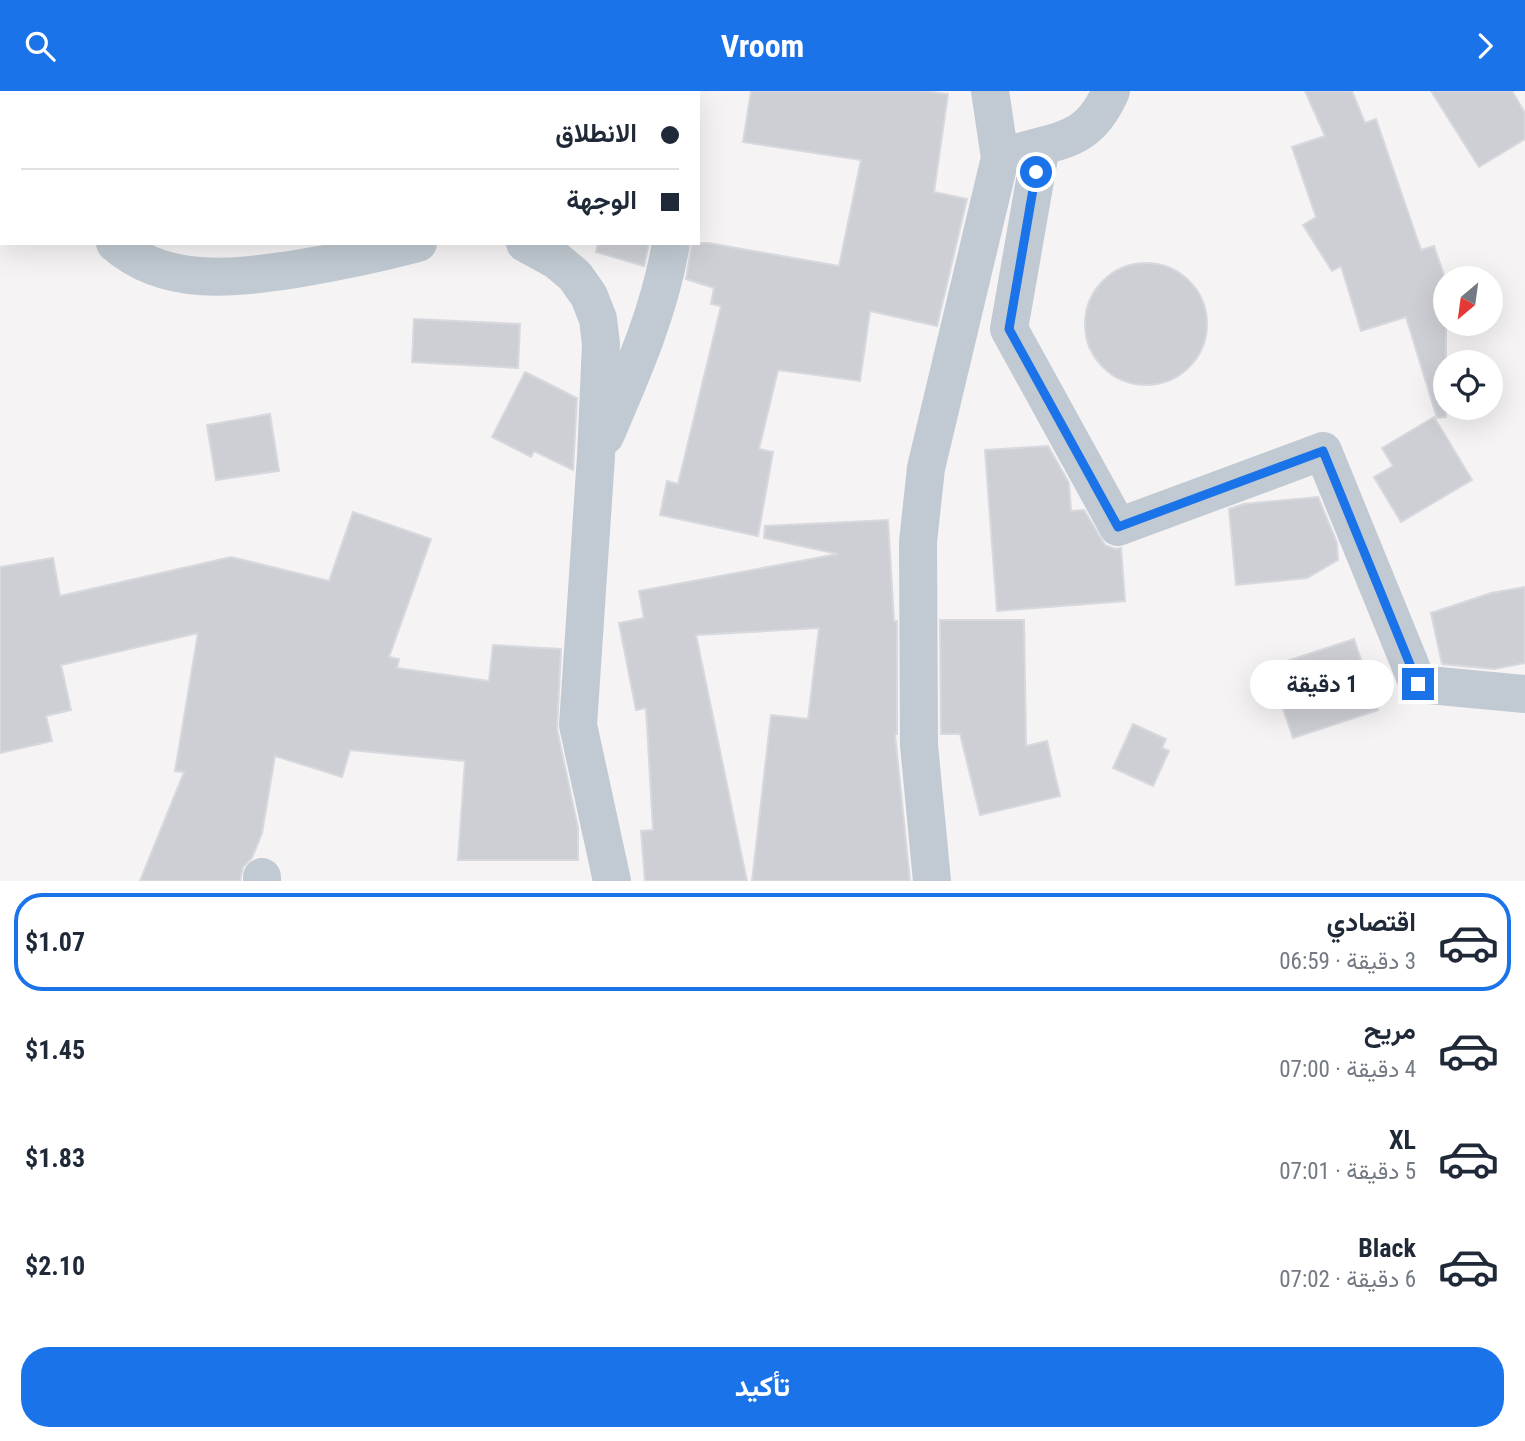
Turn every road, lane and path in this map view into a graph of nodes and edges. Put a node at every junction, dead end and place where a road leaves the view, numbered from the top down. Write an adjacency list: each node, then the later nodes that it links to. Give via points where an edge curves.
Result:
1 (990, 91): 4 (street)
2 (1111, 91): 3 (street, via 1104,108 1078,135)
3 (1041, 146): 4 (street); 10 (street, via 1009,329 1118,527 1323,451 1418,684)
4 (1000, 158): 12 (street, via 926,468 918,542 919,745)
5 (117, 245): 6 (street, via 156,267 188,276 222,278 360,259)
6 (411, 245)
7 (529, 245): 9 (street, via 575,276 597,319 601,344)
8 (670, 245): 9 (street, via 644,346)
9 (596, 456): 11 (street, via 578,725)
10 (1525, 694)
11 (612, 881)
12 (932, 881)

